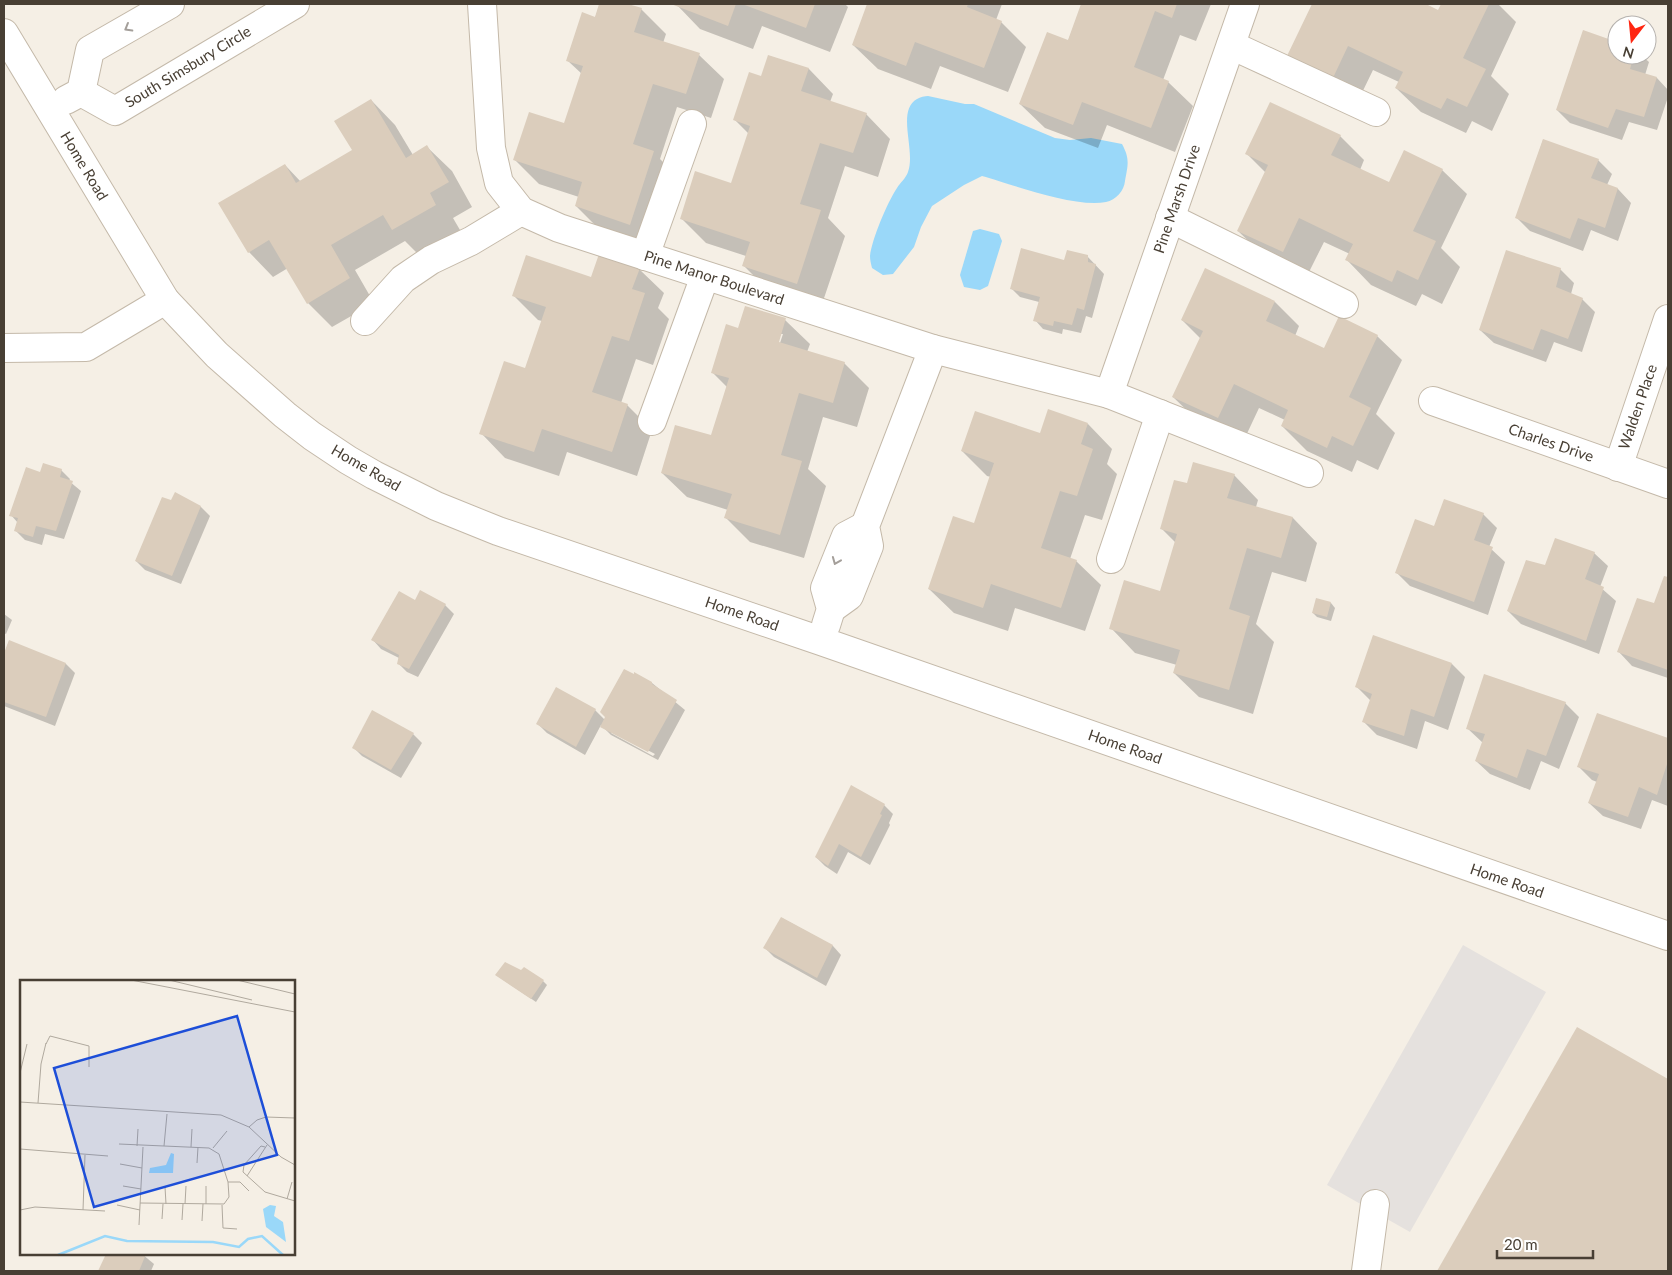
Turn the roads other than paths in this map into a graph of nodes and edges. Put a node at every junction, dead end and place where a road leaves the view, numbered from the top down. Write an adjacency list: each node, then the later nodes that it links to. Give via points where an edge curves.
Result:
1 (170, 4): 7 (street, one-way to 7, via 90,50)
2 (295, 4): 7 (street, South Simsbury Circle, via 115,111)
3 (482, 4): 11 (street, Pine Manor Boulevard, via 491,148 499,183)
4 (1246, 4): 6 (street, Pine Marsh Drive)
5 (4, 33): 8 (street, Home Road)
6 (1231, 45): 9 (street); 12 (street, Pine Marsh Drive)
7 (81, 92): 8 (street)
8 (50, 110): 15 (street, Home Road)
9 (1376, 112)
10 (692, 124): 13 (street)
11 (521, 211): 13 (street, Pine Manor Boulevard, via 559,228); 18 (street, via 403,279)
12 (1170, 218): 16 (street); 21 (street, Pine Marsh Drive)
13 (645, 256): 14 (street, Pine Manor Boulevard)
14 (705, 276): 20 (street, Pine Manor Boulevard); 24 (street)
15 (165, 300): 19 (street, via 86,347); 29 (street, Home Road, via 217,354 285,415 348,460 396,486 498,531)
16 (1344, 304)
17 (1668, 319): 25 (street, Walden Place)
18 (365, 321)
19 (4, 348)
20 (933, 349): 21 (street); 29 (street, via 865,526 846,536 825,588 831,609)
21 (1108, 394): 23 (street)
22 (1433, 401): 25 (street, Charles Drive)
23 (1160, 414): 26 (street); 28 (street)
24 (652, 422)
25 (1618, 467): 27 (street, Charles Drive)
26 (1309, 474)
27 (1668, 484)
28 (1111, 559)
29 (821, 641): 30 (street, Home Road)
30 (1668, 936)
31 (1375, 1204): 32 (street)
32 (1366, 1271)

